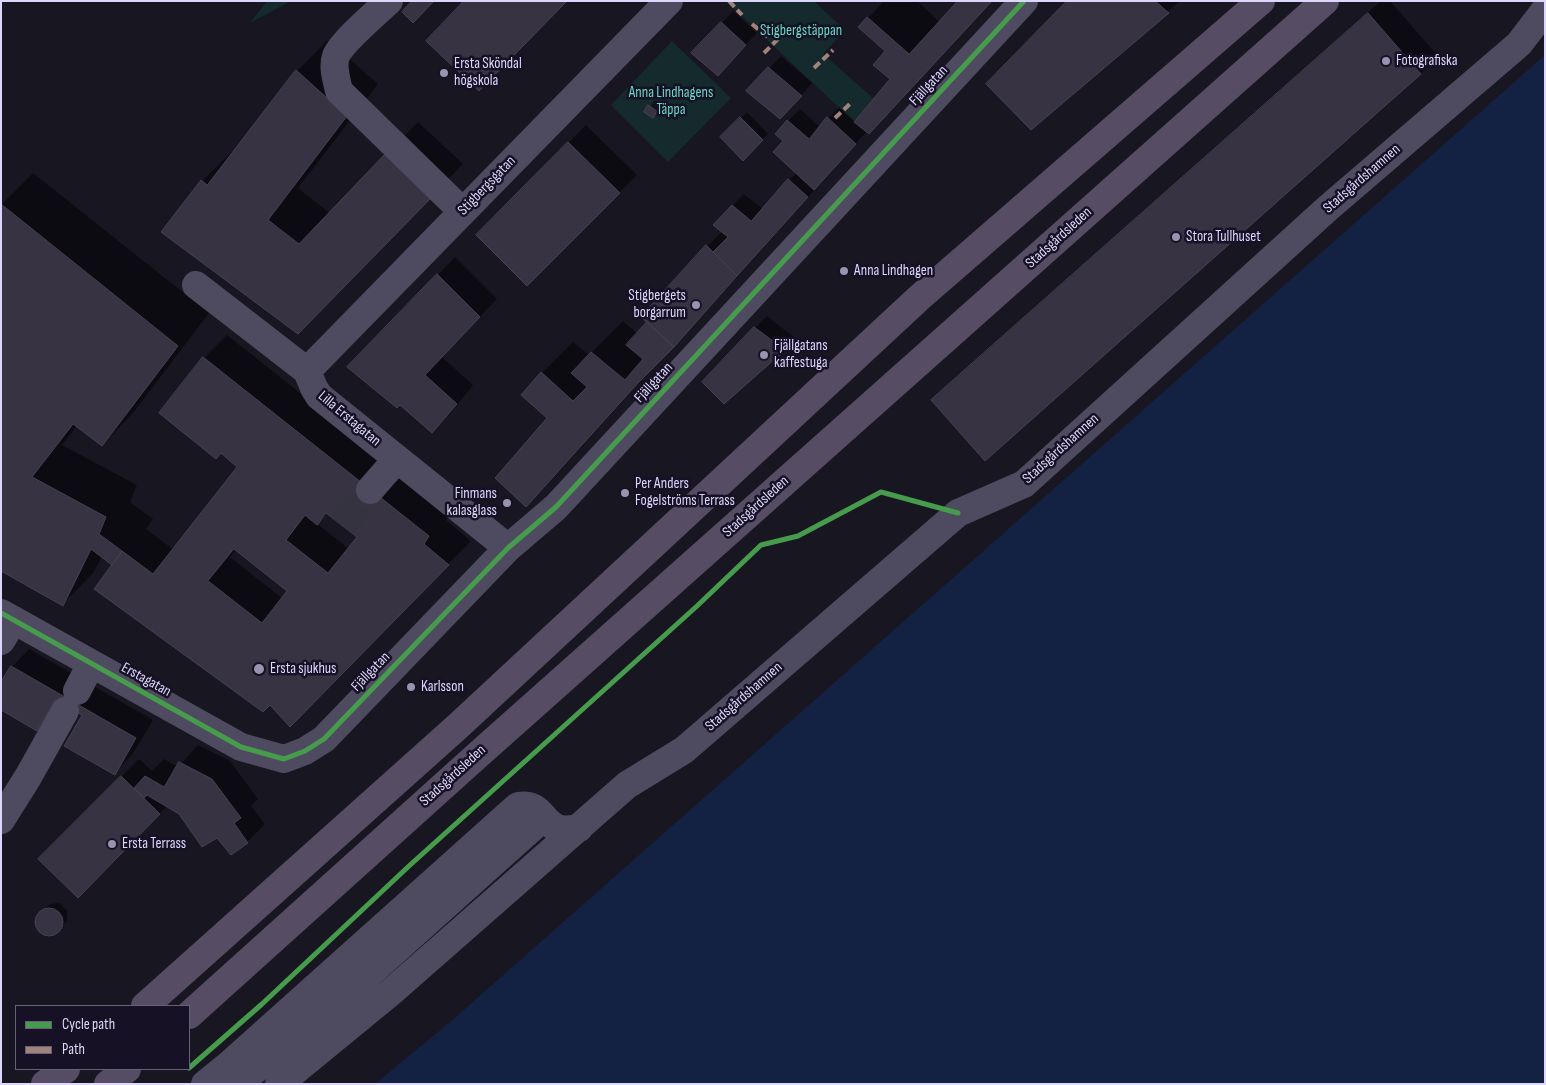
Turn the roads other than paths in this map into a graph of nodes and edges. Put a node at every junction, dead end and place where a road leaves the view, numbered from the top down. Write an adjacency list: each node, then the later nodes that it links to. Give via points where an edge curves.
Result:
1 (389, 1): 7 (street, via 336,56 339,91)
2 (669, 1): 7 (street, Stigbergsgatan)
3 (1024, 1): 12 (street, Fjällgatan, via 556,507)
4 (1261, 1): 18 (main road, via 920,297 457,727)
5 (1325, 1): 19 (main road, Stadsgårdsleden)
6 (1545, 10): 17 (street, Stadsgårdshamnen, via 1519,44 1328,208 1024,484 958,513 684,750)
7 (462, 211): 9 (street, Stigbergsgatan)
8 (196, 285): 9 (street, Lilla Erstagatan)
9 (307, 371): 10 (street, Lilla Erstagatan, via 319,396)
10 (397, 459): 11 (street); 12 (street, Lilla Erstagatan)
11 (370, 490)
12 (508, 548): 15 (street, Fjällgatan, via 324,739)
13 (5, 625): 14 (street, Erstagatan)
14 (92, 664): 15 (street, Erstagatan, via 241,747); 16 (street)
15 (284, 759)
16 (1, 820)
17 (553, 826): 24 (street, via 529,805 518,806); 25 (street, via 316,1003); 26 (street); 27 (street, via 386,978); 28 (street, via 390,993); 29 (street, via 538,879)
18 (147, 1005)
19 (190, 1014)
20 (65, 1070): 22 (main road)
21 (126, 1070): 23 (main road)
22 (45, 1084)
23 (108, 1084)
24 (205, 1084)
25 (217, 1084)
26 (236, 1084)
27 (254, 1084)
28 (279, 1084)
29 (299, 1084)

